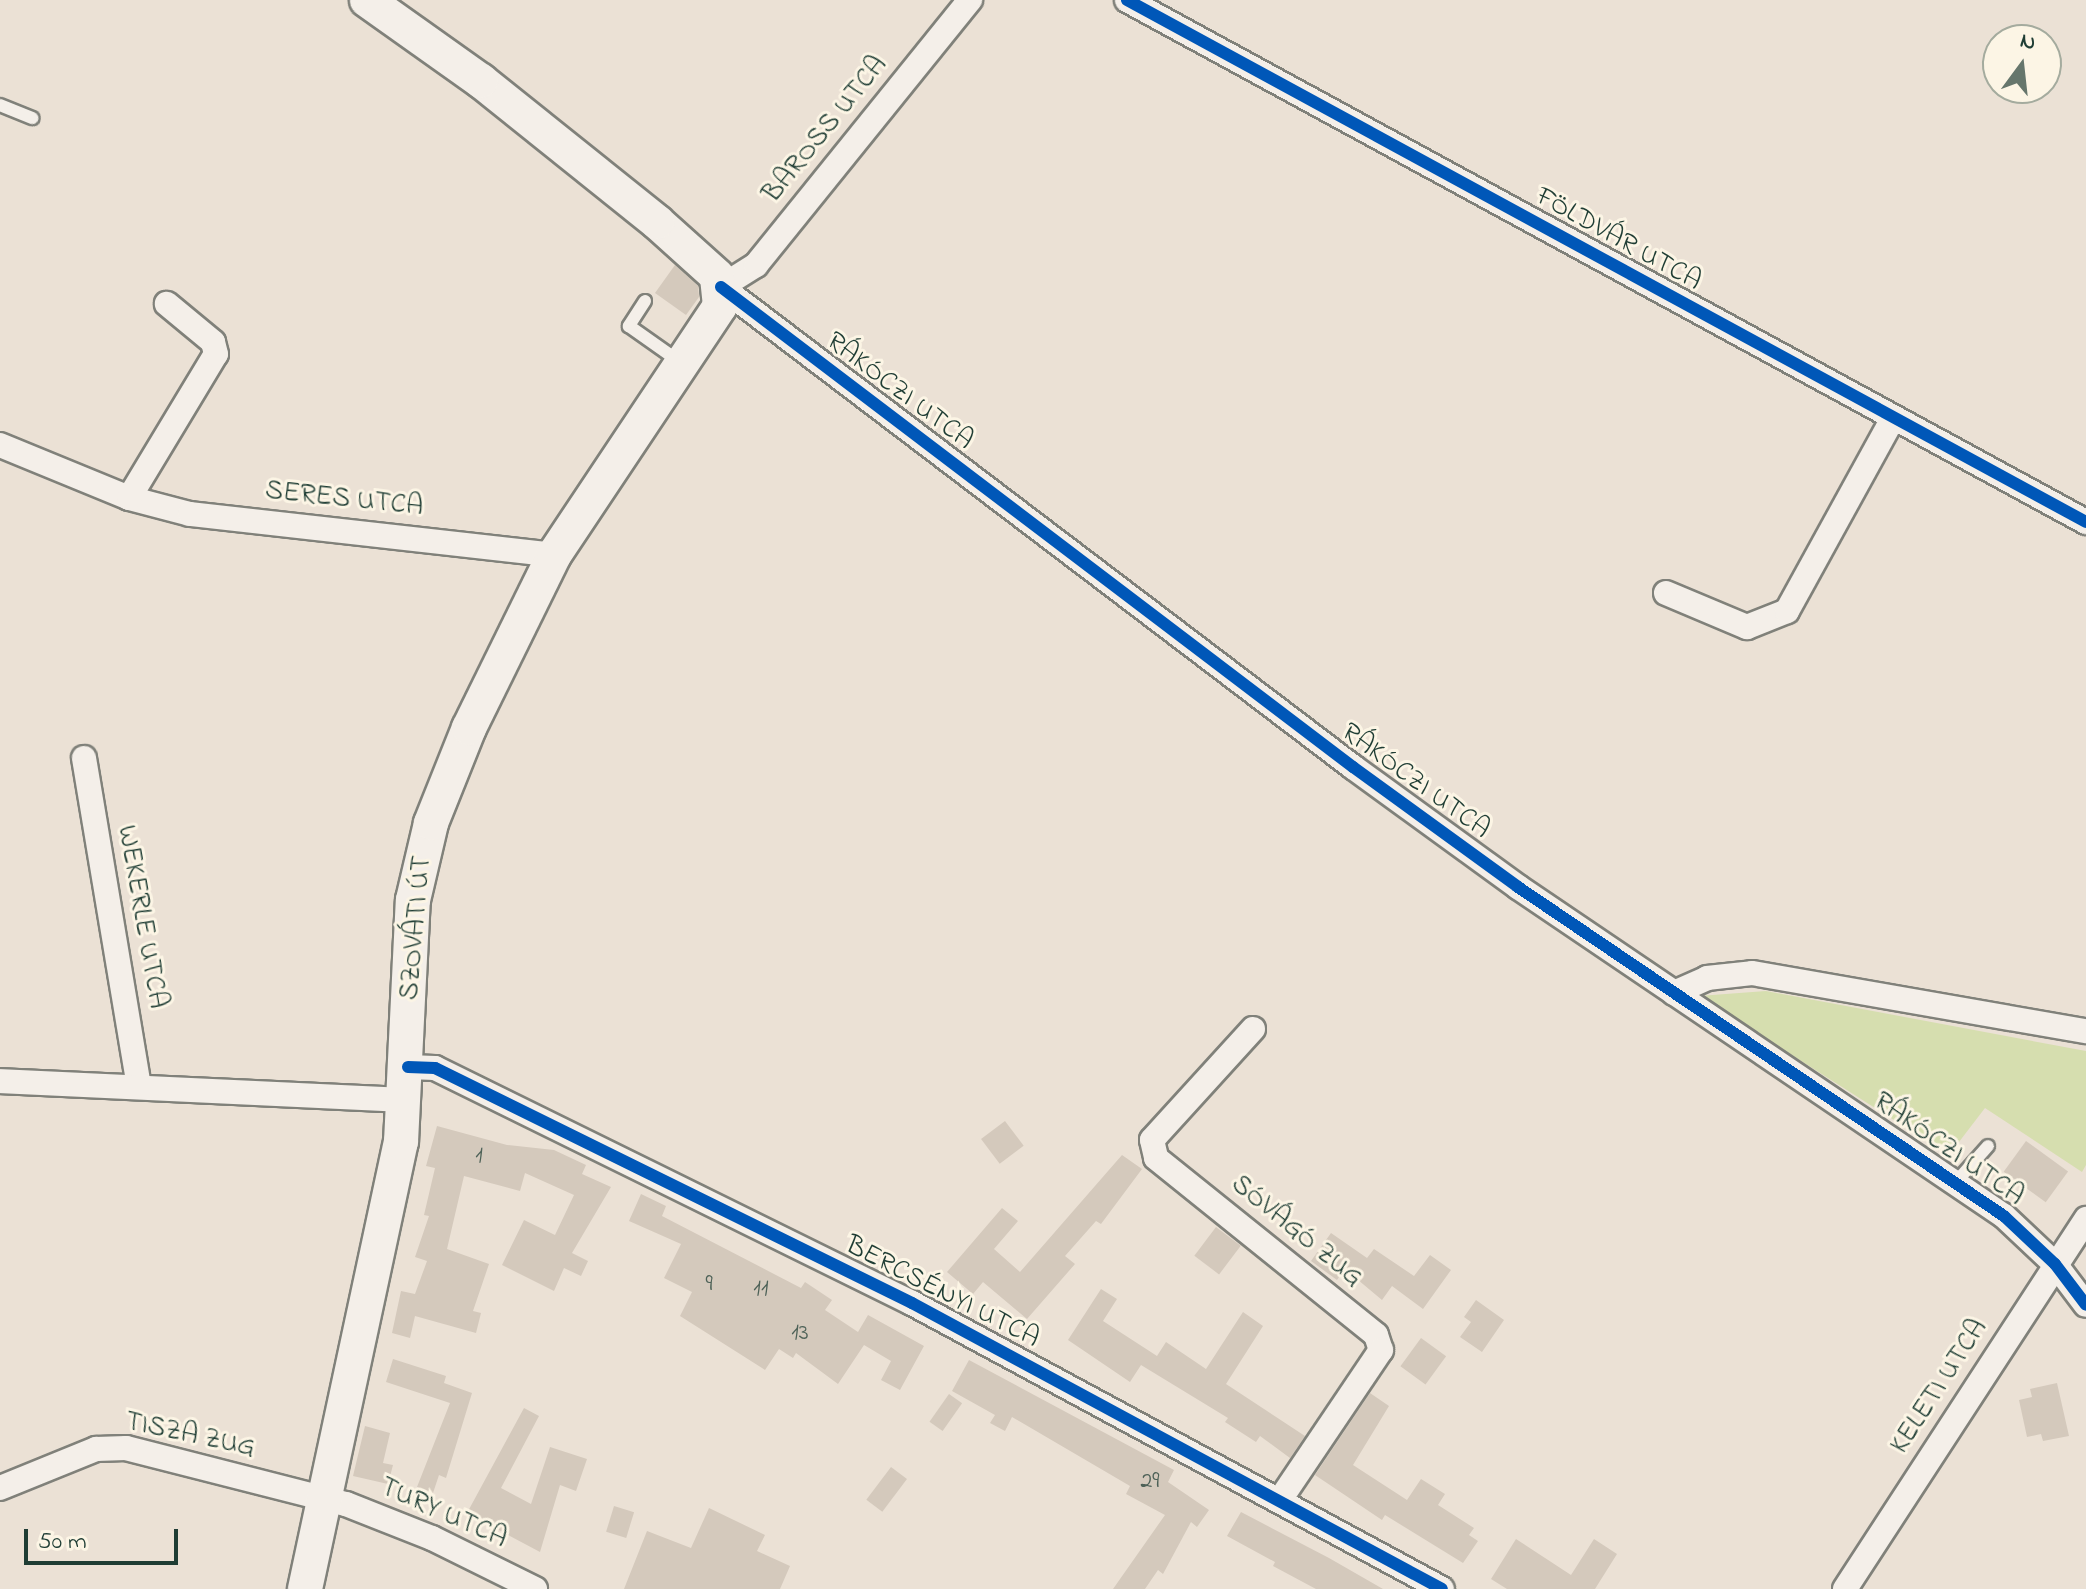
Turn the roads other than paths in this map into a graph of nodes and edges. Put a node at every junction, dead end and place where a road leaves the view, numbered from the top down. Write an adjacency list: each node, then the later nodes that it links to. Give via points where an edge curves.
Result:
1 (367, 0): 6 (main road, RÁKÓCZI UTCA, via 585,164 708,266)
2 (970, 0): 6 (street, BAROSS UTCA, via 756,265)
3 (1127, 0): 10 (street, FÖLDVÁR UTCA)
4 (0, 105): 5 (lane)
5 (33, 118)
6 (721, 287): 9 (main road, SZOVÁTI ÚT, via 720,306); 17 (street, RÁKÓCZI UTCA, via 1353,767)
7 (645, 301): 9 (lane, via 629,326)
8 (167, 304): 12 (street, via 213,342 216,354)
9 (680, 362): 14 (main road, SZOVÁTI ÚT)
10 (1893, 418): 13 (street, FÖLDVÁR UTCA); 15 (street, via 1787,611 1747,627)
11 (0, 445): 12 (street, SERES UTCA)
12 (129, 498): 14 (street, SERES UTCA, via 190,514)
13 (2086, 522)
14 (554, 555): 21 (main road, SZOVÁTI ÚT, via 469,728 419,858)
15 (1666, 593)
16 (84, 758): 22 (street, WEKERLE UTCA)
17 (1674, 993): 19 (street, via 1707,978 1752,973); 24 (street, RÁKÓCZI UTCA)
18 (1253, 1029): 30 (street, SÓVÁGÓ ZUG, via 1152,1140 1156,1158 1376,1335 1381,1350)
19 (2086, 1031)
20 (0, 1081): 22 (street)
21 (406, 1083): 22 (street); 29 (main road, SZOVÁTI ÚT, via 395,1173); 30 (street, BERCSÉNYI UTCA, via 435,1068 912,1303)
22 (139, 1086)
23 (1988, 1146): 24 (lane)
24 (1956, 1182): 26 (street, RÁKÓCZI UTCA, via 2004,1216)
25 (2086, 1219): 26 (street, KELETI UTCA)
26 (2055, 1264): 27 (street, RÁKÓCZI UTCA); 34 (street, KELETI UTCA)
27 (2086, 1305)
28 (0, 1488): 29 (street, TISZA ZUG, via 96,1449 126,1448)
29 (324, 1499): 31 (main road, SZOVÁTI ÚT); 32 (street, TURY UTCA, via 432,1538)
30 (1280, 1500): 33 (street, BERCSÉNYI UTCA)
31 (305, 1589)
32 (535, 1589)
33 (1442, 1589)
34 (1845, 1589)

